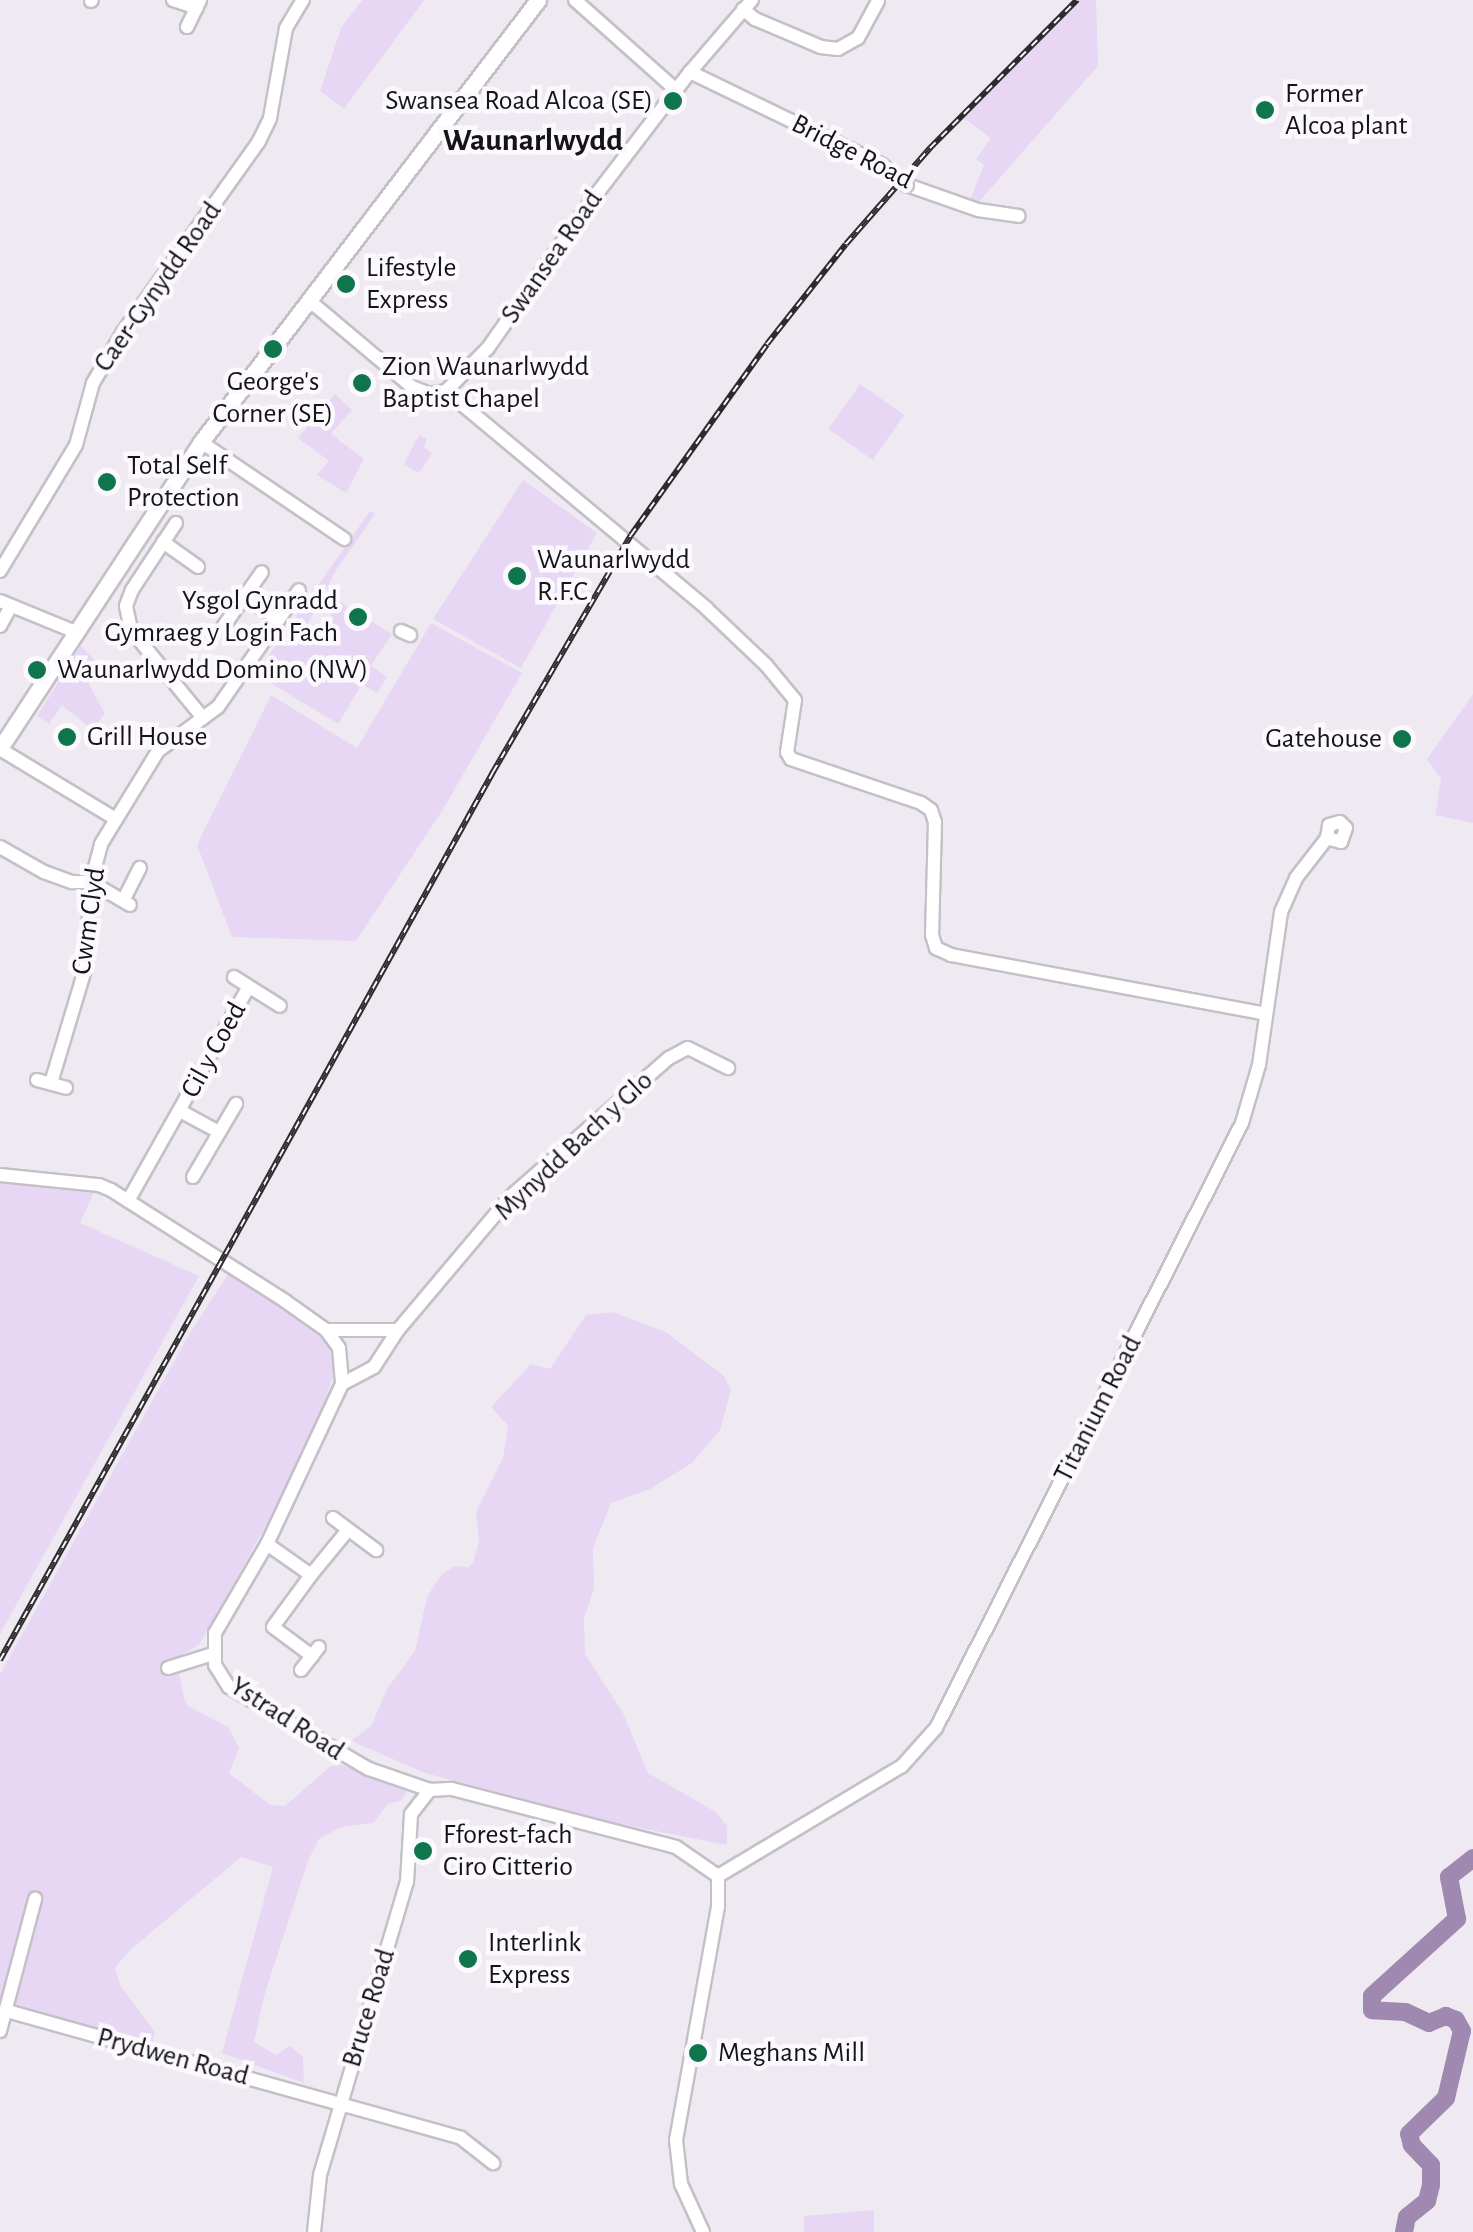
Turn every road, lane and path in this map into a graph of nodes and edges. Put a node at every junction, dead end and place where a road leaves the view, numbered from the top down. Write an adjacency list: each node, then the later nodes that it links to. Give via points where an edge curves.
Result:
1 (173, 0): 6 (street)
2 (303, 0): 19 (street, Caer-Gynydd Road, via 286,28 270,118 259,141 122,332 93,383 76,445)
3 (538, 0): 12 (main road)
4 (575, 0): 10 (street)
5 (882, 3): 7 (street, via 858,38 838,49 755,19)
6 (199, 4): 8 (street)
7 (748, 5): 9 (street, Swansea Road)
8 (187, 27)
9 (690, 72): 10 (street, Swansea Road); 11 (street, Bridge Road, bridge, via 882,165 907,186)
10 (676, 90): 13 (street, Swansea Road, via 488,348)
11 (1019, 216)
12 (310, 302): 13 (street, via 412,387); 14 (main road)
13 (446, 391): 38 (street, via 766,664 795,700 787,752 792,759 931,810 936,948)
14 (200, 442): 16 (street); 27 (main road)
15 (176, 523): 17 (street)
16 (339, 532)
17 (163, 542): 18 (street); 28 (street, via 126,606 131,630)
18 (198, 567)
19 (0, 571)
20 (262, 572): 22 (street)
21 (299, 590): 24 (street, Cwm Clyd)
22 (244, 596): 24 (street); 26 (street)
23 (5, 604): 25 (street); 27 (street)
24 (279, 620): 28 (street, Cwm Clyd, via 218,707)
25 (0, 626)
26 (223, 628)
27 (73, 632): 29 (main road)
28 (203, 718): 30 (street, Cwm Clyd, via 158,751)
29 (0, 749): 30 (street)
30 (114, 818): 34 (street, Cwm Clyd)
31 (1327, 838): 38 (street, Titanium Road, via 1285,899)
32 (2, 851): 34 (street, via 72,882)
33 (140, 868): 34 (street, via 127,902)
34 (91, 882): 40 (street, Cwm Clyd, via 86,966 44,1082)
35 (234, 976): 36 (street, Cil y Coed)
36 (248, 988): 37 (street, Cil y Coed); 42 (street, Cil y Coed)
37 (280, 1006)
38 (1266, 1014): 59 (street, Titanium Road, via 1242,1123 936,1728 902,1766)
39 (728, 1068): 48 (street, Mynydd Bach y Glo, via 688,1048 670,1058 510,1197)
40 (66, 1088)
41 (236, 1104): 43 (street, Cil y Coed)
42 (180, 1111): 43 (street, Cil y Coed); 46 (street, Cil y Coed)
43 (217, 1131): 45 (street, Cil y Coed)
44 (0, 1175): 46 (street, via 99,1185)
45 (194, 1178)
46 (128, 1201): 47 (street)
47 (326, 1330): 48 (street); 49 (street, via 339,1348)
48 (398, 1330): 49 (street, Mynydd Bach y Glo, via 374,1368)
49 (342, 1384): 52 (street, Ystrad Road)
50 (334, 1518): 51 (street)
51 (348, 1530): 53 (street); 54 (street)
52 (267, 1544): 54 (street); 55 (street, Ystrad Road, via 219,1622)
53 (376, 1550)
54 (311, 1576): 57 (street, via 270,1632 316,1652)
55 (213, 1654): 56 (street); 58 (street, Ystrad Road, via 229,1687 267,1713 353,1762)
56 (168, 1668)
57 (301, 1670)
58 (430, 1790): 59 (street, Ystrad Road, via 452,1789 676,1847); 63 (street, Bruce Road, via 411,1814 407,1882)
59 (718, 1876): 66 (street, via 676,2158)
60 (35, 1899): 61 (street)
61 (7, 2011): 62 (street); 63 (street, Prydwen Road)
62 (0, 2032)
63 (340, 2102): 64 (street, Prydwen Road, via 462,2138); 65 (street, Bruce Road, via 315,2200)
64 (493, 2164)
65 (314, 2232)
66 (702, 2232)

